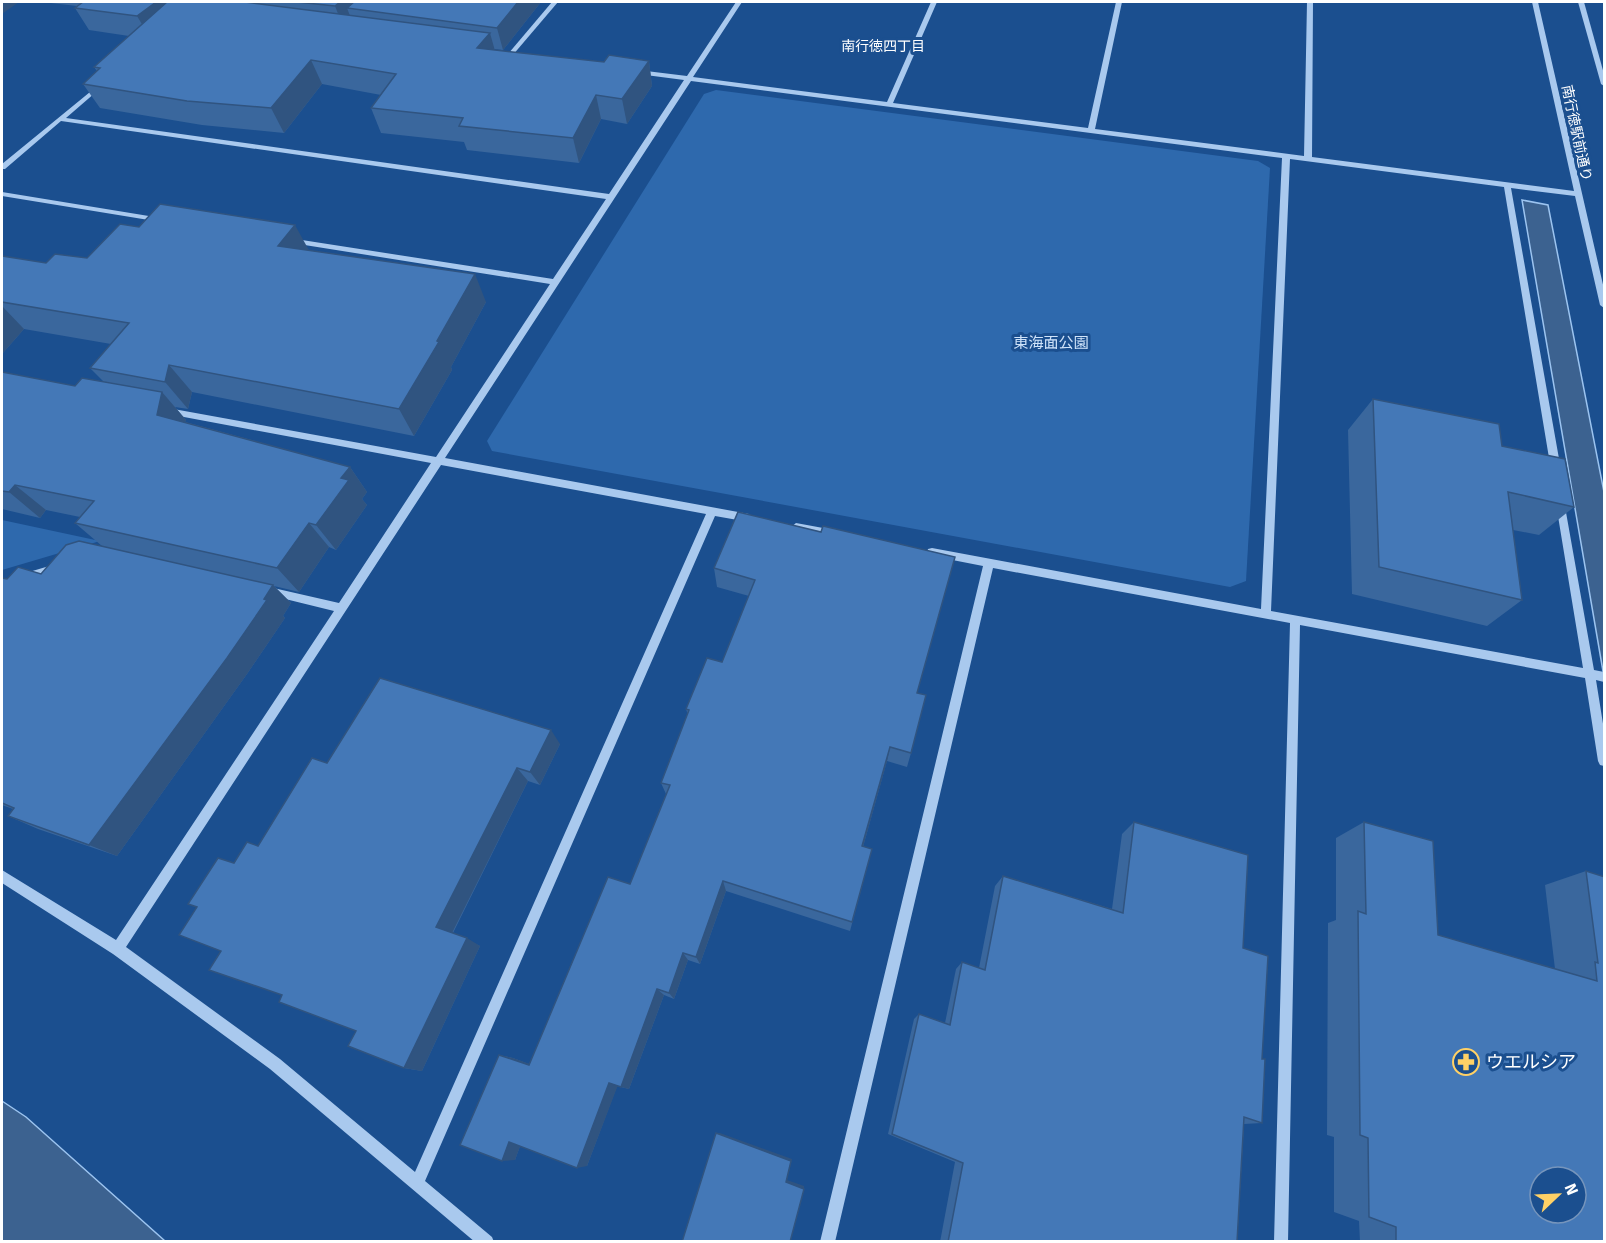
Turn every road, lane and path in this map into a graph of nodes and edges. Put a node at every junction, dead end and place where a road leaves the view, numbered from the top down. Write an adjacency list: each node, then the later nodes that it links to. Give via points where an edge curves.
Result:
1 (555, 2): 9 (street)
2 (739, 2): 12 (street)
3 (934, 2): 15 (street)
4 (1119, 2): 17 (street)
5 (1310, 2): 19 (street)
6 (1535, 2): 23 (street, 南行徳駅前通り)
7 (1581, 2): 14 (street)
8 (498, 54): 9 (street)
9 (510, 55): 10 (street)
10 (521, 57)
11 (633, 72): 12 (street)
12 (688, 79): 15 (street); 24 (street)
13 (105, 81): 16 (street)
14 (1605, 84)
15 (889, 105): 17 (street)
16 (60, 119): 20 (street); 24 (street)
17 (1091, 131): 18 (street)
18 (1286, 156): 19 (street); 43 (street)
19 (1308, 159): 21 (street)
20 (2, 167)
21 (1507, 185): 23 (street); 31 (street)
22 (2, 194): 25 (street)
23 (1578, 194): 28 (street, 南行徳駅前通り)
24 (610, 197): 27 (street)
25 (166, 220)
26 (283, 239): 27 (street)
27 (555, 282): 30 (street)
28 (1605, 305)
29 (153, 408): 30 (street)
30 (438, 461): 33 (street); 42 (street)
31 (1557, 476)
32 (1559, 488): 45 (street)
33 (711, 511): 34 (street); 50 (street)
34 (755, 520)
35 (789, 526): 36 (street)
36 (848, 537)
37 (918, 550): 38 (street)
38 (989, 563): 43 (street); 52 (street)
39 (69, 564): 40 (street)
40 (2, 585)
41 (253, 588): 42 (street)
42 (342, 608): 49 (street)
43 (1266, 614): 44 (street)
44 (1295, 619): 45 (street); 53 (street)
45 (1590, 674): 46 (street); 47 (street)
46 (1604, 677)
47 (1605, 761)
48 (2, 876): 49 (street)
49 (118, 949): 50 (street, via 274,1064)
50 (417, 1183): 51 (street)
51 (487, 1242)
52 (827, 1242)
53 (1281, 1242)

